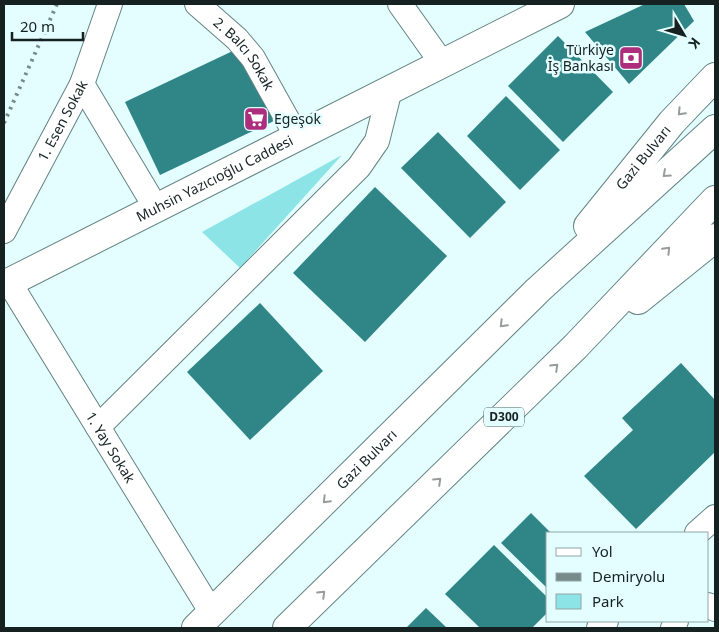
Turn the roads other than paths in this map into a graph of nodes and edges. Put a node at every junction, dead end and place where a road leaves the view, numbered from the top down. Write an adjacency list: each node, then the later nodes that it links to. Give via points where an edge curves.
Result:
1 (110, 4): 7 (street, 1. Esen Sokak)
2 (197, 4): 10 (street, 2. Balcı Sokak, via 237,39 253,58)
3 (400, 4): 5 (street)
4 (560, 4): 5 (main road, Muhsin Yazıcıoğlu Caddesi)
5 (442, 63): 8 (main road, Muhsin Yazıcıoğlu Caddesi)
6 (715, 77): 16 (main road, Gazi Bulvarı, one-way to 16, via 672,122)
7 (82, 84): 12 (street); 13 (street, 1. Esen Sokak)
8 (390, 89): 10 (main road, Muhsin Yazıcıoğlu Caddesi); 18 (street, via 377,141 359,167)
9 (715, 129): 16 (main road, Gazi Bulvarı, one-way to 16)
10 (297, 137): 12 (main road, Muhsin Yazıcıoğlu Caddesi)
11 (715, 200): 17 (main road, D300, one-way to 11)
12 (156, 208): 15 (main road, Muhsin Yazıcıoğlu Caddesi)
13 (4, 231)
14 (715, 238): 17 (main road)
15 (6, 283): 18 (street, 1. Yay Sokak)
16 (538, 290): 19 (main road, Gazi Bulvarı, one-way to 19)
17 (575, 347): 20 (main road, D300, one-way to 17)
18 (98, 427): 19 (street, 1. Yay Sokak)
19 (204, 620)
20 (287, 628)

